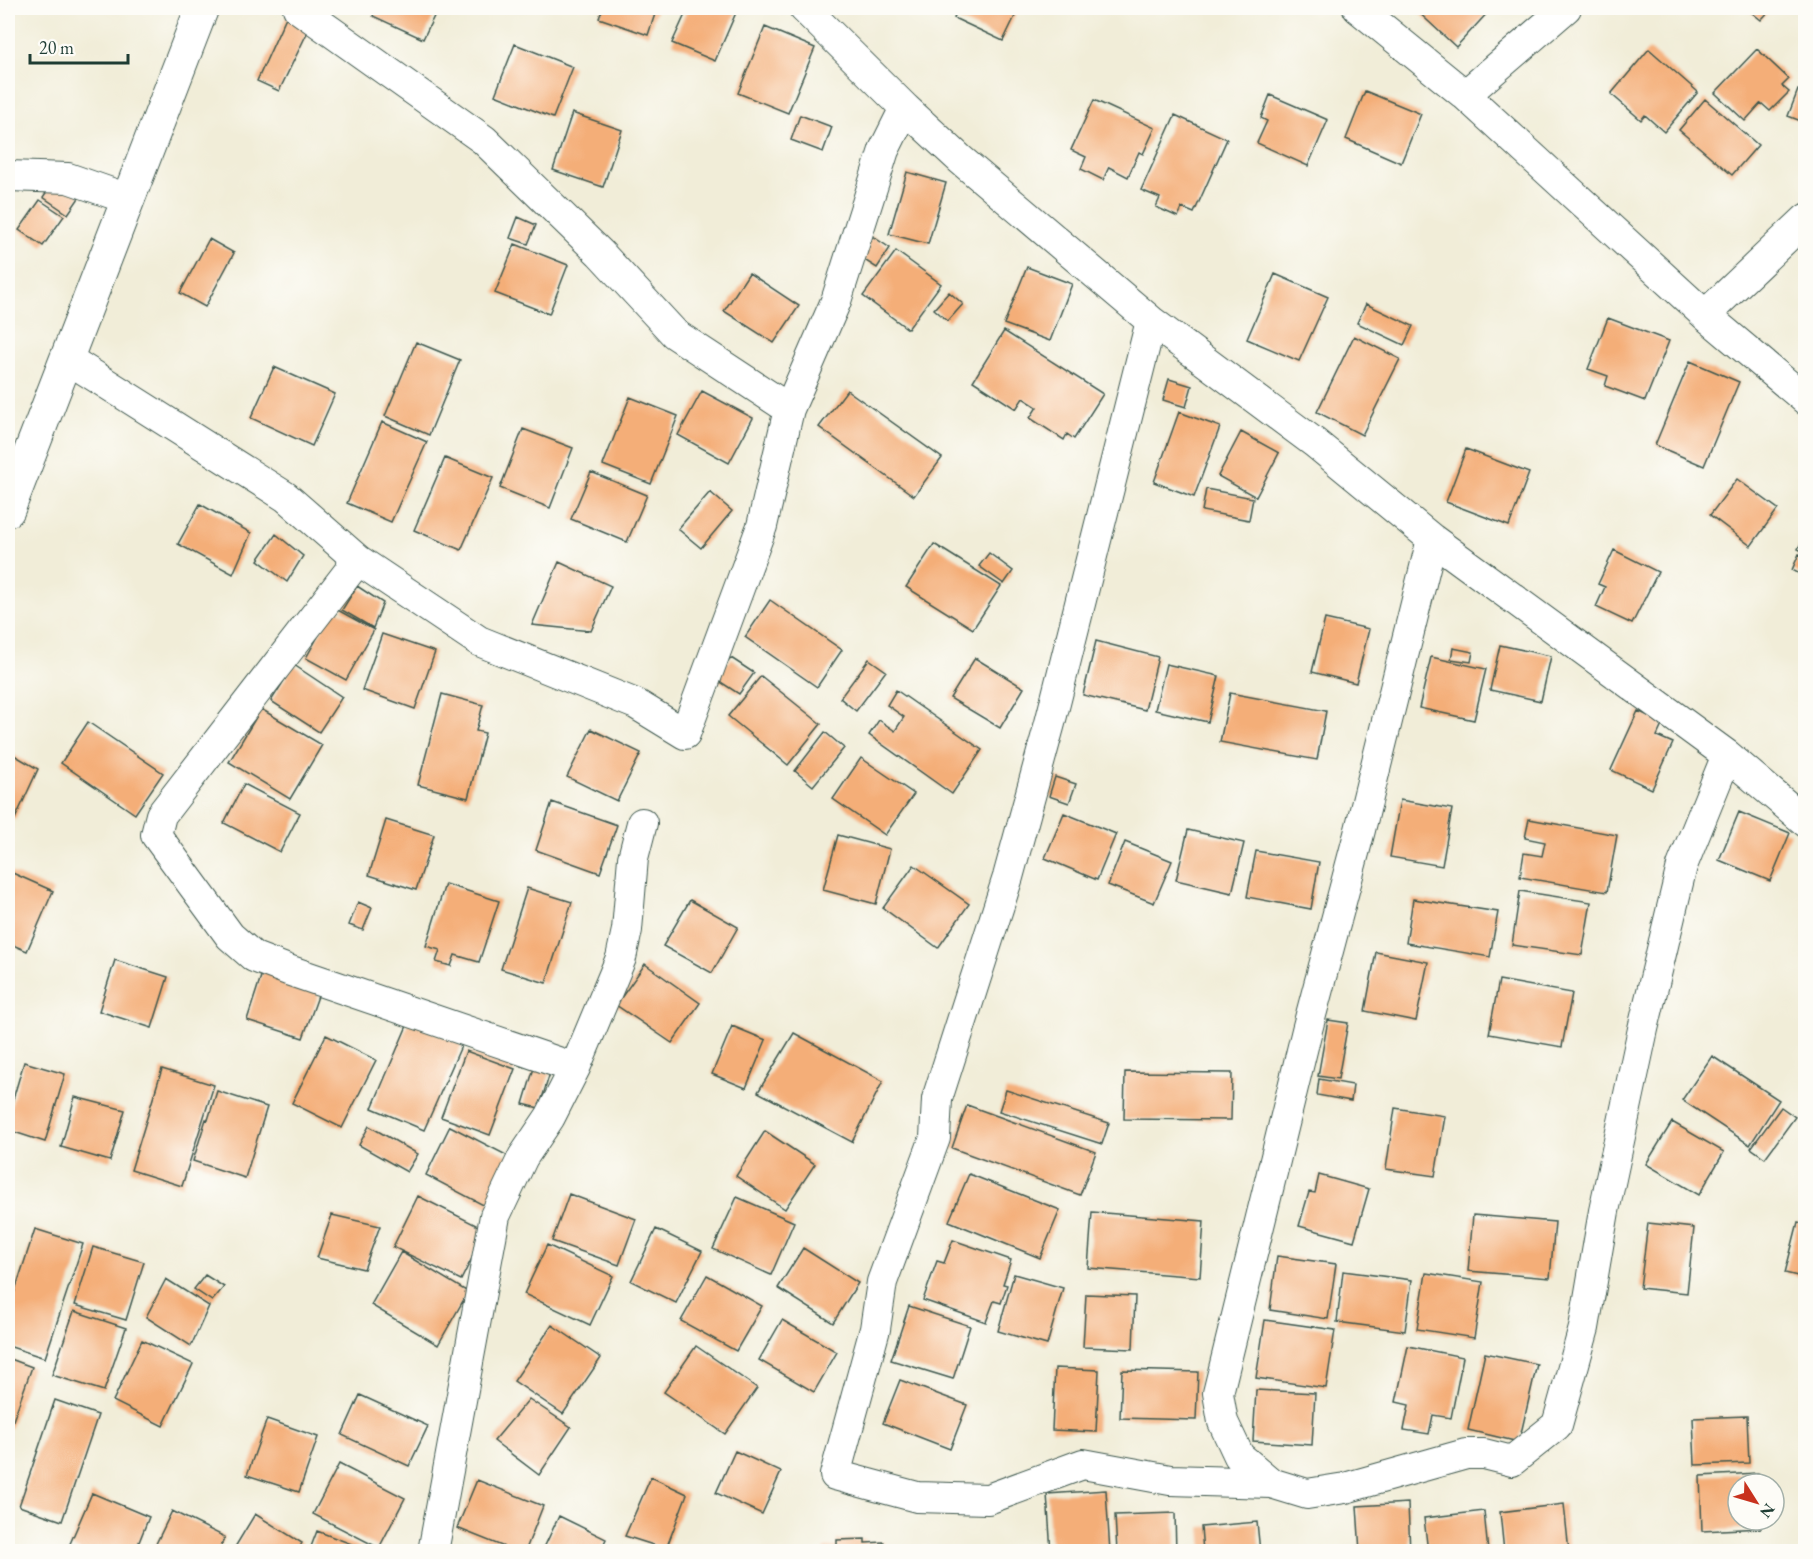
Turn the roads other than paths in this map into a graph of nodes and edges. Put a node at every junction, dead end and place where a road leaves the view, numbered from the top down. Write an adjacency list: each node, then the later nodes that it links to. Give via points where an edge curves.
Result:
1 (202, 8): 9 (main road)
2 (298, 8): 15 (street, via 484,140 600,253 675,334)
3 (804, 8): 7 (street)
4 (1358, 8): 6 (street)
5 (1566, 8): 6 (street)
6 (1465, 95): 11 (street)
7 (905, 108): 12 (street, via 1019,211); 15 (street, via 884,150 836,301)
8 (8, 177): 9 (street, via 68,178)
9 (128, 199): 13 (main road)
10 (1806, 219): 11 (street)
11 (1705, 315): 14 (street)
12 (1151, 321): 17 (street, via 1315,443); 23 (street, via 1008,877 937,1099 935,1138 882,1282 875,1329 835,1475 917,1497 988,1499 1083,1464 1170,1480)
13 (66, 358): 16 (main road); 18 (street, via 286,497)
14 (1806, 400)
15 (789, 410): 18 (street, via 762,526 685,734 636,704 479,641)
16 (8, 510)
17 (1432, 539): 19 (street); 23 (street, via 1218,1393 1223,1422 1239,1456)
18 (358, 560): 22 (street, via 161,815 156,835 230,936 254,957)
19 (1727, 755): 20 (street); 23 (street, via 1682,866 1606,1200 1584,1328 1557,1425 1512,1461 1466,1454 1346,1488 1307,1494)
20 (1806, 822)
21 (642, 823): 22 (street, via 633,858 621,958)
22 (575, 1068): 24 (street, via 550,1117 523,1157 495,1216)
23 (1271, 1482)
24 (433, 1551)

